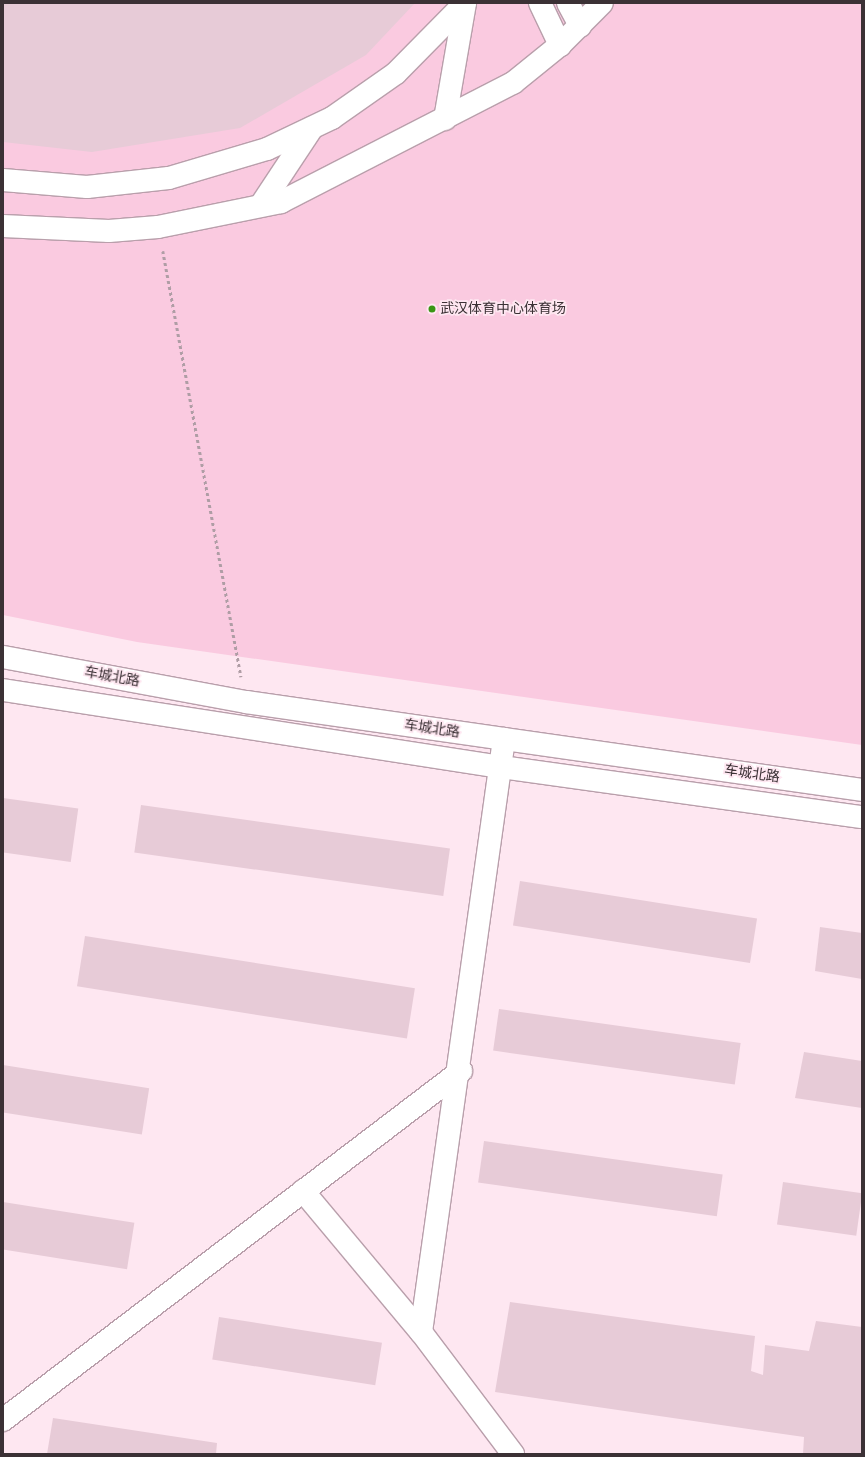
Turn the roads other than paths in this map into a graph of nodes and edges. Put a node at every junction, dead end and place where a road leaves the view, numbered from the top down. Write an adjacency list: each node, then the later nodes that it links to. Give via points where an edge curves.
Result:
1 (465, 3): 7 (main road); 8 (main road, via 396,74)
2 (540, 3): 6 (main road)
3 (568, 3): 5 (main road)
4 (602, 3): 5 (main road)
5 (580, 26): 6 (main road)
6 (560, 45): 7 (main road, via 513,83)
7 (445, 119): 10 (main road, via 281,202)
8 (312, 128): 9 (main road, via 228,163 169,178 87,187); 10 (main road)
9 (3, 180)
10 (261, 206): 13 (main road, via 158,227 109,231)
11 (3, 209): 13 (main road)
12 (3, 226): 13 (main road)
13 (25, 228)
14 (3, 657): 16 (main road, 车城北路, via 246,702)
15 (3, 690): 17 (main road, 车城北路)
16 (504, 739): 17 (main road); 18 (main road, 车城北路)
17 (501, 767): 19 (main road, 车城北路); 20 (main road)
18 (862, 790)
19 (862, 817)
20 (461, 1071): 21 (main road); 22 (main road)
21 (303, 1190): 22 (main road); 23 (main road)
22 (421, 1332): 24 (main road)
23 (3, 1420)
24 (513, 1454)

